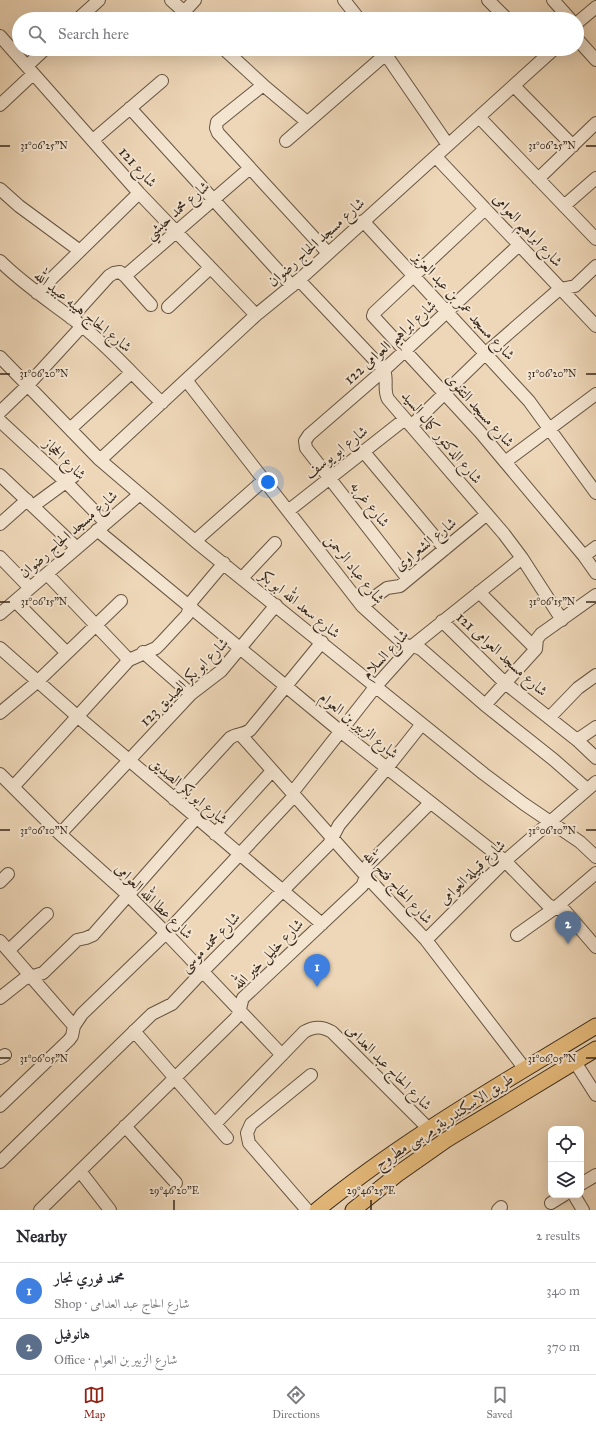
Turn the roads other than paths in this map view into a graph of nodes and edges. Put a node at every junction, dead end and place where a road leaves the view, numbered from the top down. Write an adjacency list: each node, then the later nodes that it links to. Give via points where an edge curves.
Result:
1 (171, 0): 9 (street)
2 (195, 0): 10 (street)
3 (344, 0): 11 (street)
4 (488, 0): 12 (street)
5 (553, 0): 13 (street)
6 (96, 1): 8 (street)
7 (595, 9): 14 (street)
8 (85, 12)
9 (185, 12)
10 (189, 12)
11 (353, 12)
12 (500, 12)
13 (564, 12)
14 (584, 18)
15 (0, 36): 17 (street, شارع 121)
16 (584, 47): 24 (street)
17 (12, 50)
18 (18, 56): 25 (street, شارع 121)
19 (40, 56): 25 (street)
20 (232, 56): 27 (street)
21 (380, 56): 32 (street)
22 (387, 56): 36 (street)
23 (538, 56): 28 (street, شارع مسجد الحاج رضوان)
24 (596, 60)
25 (30, 70): 29 (street); 34 (street, شارع 121)
26 (162, 81): 30 (street)
27 (263, 85): 32 (street); 39 (street, via 217,122 216,128 221,138)
28 (514, 86): 31 (street, شارع مسجد الحاج رضوان); 37 (street)
29 (0, 105)
30 (130, 108): 34 (street); 44 (street)
31 (479, 117): 36 (street, شارع مسجد الحاج رضوان); 40 (street)
32 (307, 122): 35 (street)
33 (596, 123): 37 (street)
34 (92, 140): 43 (street, شارع 121)
35 (286, 141)
36 (448, 144): 38 (street, شارع مسجد الحاج رضوان)
37 (572, 146): 40 (street)
38 (436, 157): 46 (street, شارع ابراهيم العوامى); 47 (street, شارع مسجد الحاج رضوان)
39 (250, 168): 44 (street, شارع محمد حبشي); 52 (street)
40 (538, 178): 45 (street)
41 (596, 178): 45 (street)
42 (0, 189): 51 (street)
43 (139, 193): 48 (street, شارع 121); 51 (street)
44 (214, 200): 48 (street, شارع محمد حبشي); 58 (street)
45 (564, 206): 49 (street)
46 (485, 209): 50 (street, شارع ابراهيم العوامى); 57 (street)
47 (363, 221): 52 (street, شارع مسجد الحاج رضوان); 57 (street, شارع مسجد عمر بن عبد العزيز)
48 (176, 232): 55 (street, شارع 121); 56 (street, شارع محمد حبشي)
49 (596, 239)
50 (519, 244): 59 (street, شارع ابراهيم العوامى); 63 (street, شارع ابراهيم العوامى 122)
51 (80, 251): 60 (street)
52 (328, 253): 58 (street, شارع مسجد الحاج رضوان)
53 (0, 261): 60 (street, شارع الحاج هيبه عبيد الله)
54 (596, 266): 59 (street, شارع ابو يوسف, via 574,286)
55 (210, 268): 62 (street); 64 (street, شارع 121)
56 (125, 276): 61 (street); 65 (street, via 120,272 109,276)
57 (414, 276): 63 (street, شارع مسجد عمر بن عبد العزيز); 68 (street, شارع مسجد التقوى, via 373,314)
58 (295, 283): 64 (street, شارع مسجد الحاج رضوان); 71 (street)
59 (560, 289): 67 (street, شارع ابراهيم العوامى); 69 (street, شارع ابو يوسف)
60 (37, 293): 65 (street, شارع الحاج هيبه عبيد الله)
61 (151, 305)
62 (168, 307)
63 (447, 312): 68 (street, شارع ابراهيم العوامى 122); 69 (street, شارع مسجد عمر بن عبد العزيز)
64 (256, 315): 73 (street, شارع مسجد الحاج رضوان)
65 (71, 318): 66 (street, شارع الحاج هيبه عبيد الله)
66 (82, 326): 72 (street, شارع الحاج هيبه عبيد الله, via 110,350); 74 (street)
67 (596, 326)
68 (405, 351): 71 (street, شارع ابراهيم العوامى 122); 75 (street, شارع مسجد التقوى)
69 (486, 353): 75 (street, شارع ابو يوسف); 81 (street, شارع مسجد عمر بن عبد العزيز)
70 (0, 357): 74 (street, شارع سعد الله ابو بكر)
71 (384, 370): 80 (street, شارع الدكتور كمال السيد, via 386,396); 83 (street, شارع ابراهيم العوامى 122, via 309,435)
72 (131, 373): 77 (street, شارع الحاج هيبه عبيد الله); 82 (street)
73 (186, 380): 77 (street, شارع مسجد الحاج رضوان); 90 (street, شارع عباد الرحمن)
74 (27, 386): 78 (street); 82 (street, شارع سعد الله ابو بكر)
75 (445, 394): 80 (street, شارع ابو يوسف); 86 (street, شارع مسجد التقوى)
76 (596, 394): 81 (street)
77 (162, 403): 85 (street, شارع مسجد الحاج رضوان)
78 (0, 412)
79 (0, 421): 89 (street, شارع الحجاز)
80 (408, 423): 84 (street, شارع ابو يوسف); 95 (street, شارع الدكتور كمال السيد)
81 (550, 428): 86 (street); 91 (street, شارع مسجد عمر بن عبد العزيز)
82 (70, 429): 85 (street, شارع سعد الله ابو بكر)
83 (306, 448): 88 (street, شارع غربه)
84 (363, 452): 88 (street, شارع ابو يوسف); 102 (street)
85 (100, 460): 92 (street, شارع سعد الله ابو بكر)
86 (505, 462): 103 (street, شارع مسجد التقوى)
87 (0, 475): 93 (street)
88 (329, 478): 94 (street, شارع ابو يوسف); 110 (street, شارع غربه)
89 (70, 479): 93 (street); 97 (street, شارع الحجاز)
90 (264, 480): 94 (street, شارع عباد الرحمن); 98 (street)
91 (596, 493)
92 (140, 494): 97 (street, شارع مسجد الحاج رضوان); 98 (street, شارع سعد الله ابو بكر)
93 (30, 503): 96 (street); 101 (street)
94 (288, 511): 117 (street, شارع عباد الرحمن)
95 (487, 514): 102 (street, شارع الشعراوى); 105 (street, شارع الدكتور كمال السيد)
96 (0, 524)
97 (102, 526): 101 (street, شارع مسجد الحاج رضوان); 118 (street, شارع الزبير بن العوام)
98 (195, 541): 106 (street, شارع سعد الله ابو بكر)
99 (275, 543): 109 (street)
100 (596, 547): 103 (street)
101 (77, 548): 108 (street, شارع مسجد الحاج رضوان)
102 (444, 549): 110 (street, شارع الشعراوى)
103 (584, 556): 107 (street, شارع مسجد التقوى)
104 (0, 557): 111 (street)
105 (522, 558): 112 (street, شارع السلام); 120 (street, شارع الدكتور كمال السيد)
106 (224, 563): 109 (street, شارع سعد الله ابو بكر); 118 (street)
107 (596, 573)
108 (47, 574): 111 (street, شارع مسجد الحاج رضوان); 122 (street)
109 (242, 578): 116 (street, شارع سعد الله ابو بكر)
110 (408, 579): 117 (street, شارع الشعراوى, via 398,587 387,588)
111 (30, 588): 114 (street, شارع مسجد الحاج رضوان)
112 (479, 592): 121 (street, شارع السلام); 127 (street)
113 (596, 596): 120 (street)
114 (15, 601): 119 (street, شارع مسجد الحاج رضوان); 129 (street)
115 (122, 601): 122 (street)
116 (276, 605): 123 (street, شارع سعد الله ابو بكر); 126 (street, شارع ابو بكر الصديق 123)
117 (362, 606): 124 (street, شارع عباد الرحمن, via 404,644)
118 (189, 607): 126 (street, شارع الزبير بن العوام); 128 (street, via 187,615 162,643)
119 (0, 614)
120 (562, 620): 127 (street, via 539,636)
121 (442, 621): 124 (street, شارع السلام); 133 (street, شارع مسجد العوامى 121)
122 (96, 625): 129 (street); 130 (street)
123 (322, 642): 134 (street, شارع سعد الله ابو بكر); 135 (street)
124 (411, 647): 134 (street, شارع السلام); 137 (street, شارع عباد الرحمن, via 422,650)
125 (0, 648): 132 (street, شارع ابو بكر الصديق)
126 (240, 649): 135 (street, شارع الزبير بن العوام); 136 (street, شارع ابو بكر الصديق 123, via 221,671)
127 (536, 649): 133 (street)
128 (143, 652): 130 (street); 136 (street)
129 (67, 653): 132 (street)
130 (129, 660): 139 (street)
131 (596, 675): 140 (street, via 578,688)
132 (37, 682): 138 (street); 139 (street, شارع ابو بكر الصديق)
133 (505, 683): 137 (street); 140 (street, شارع مسجد العوامى 121)
134 (376, 686): 141 (street, شارع سعد الله ابو بكر); 143 (street, شارع السلام)
135 (286, 687): 143 (street, شارع الزبير بن العوام); 144 (street, via 250,730)
136 (191, 694): 147 (street, شارع ابو بكر الصديق 123)
137 (485, 705): 151 (street, شارع عباد الرحمن)
138 (0, 713)
139 (77, 716): 147 (street, شارع ابو بكر الصديق); 152 (street)
140 (549, 718): 145 (street, شارع مسجد العوامى 121)
141 (422, 724): 148 (street, شارع محمد موسى); 157 (street, شارع سعد الله ابو بكر, via 524,804)
142 (596, 727): 145 (street)
143 (340, 731): 148 (street, شارع الزبير بن العوام); 153 (street, شارع السلام)
144 (240, 734): 149 (street, شارع الحاج فتح الله); 154 (street, via 230,738)
145 (577, 740): 146 (street, شارع مسجد العوامى 121)
146 (596, 758)
147 (130, 761): 154 (street, شارع ابو بكر الصديق); 158 (street, شارع ابو بكر الصديق 123)
148 (387, 768): 155 (street, شارع الزبير بن العوام); 160 (street, شارع محمد موسى, via 338,825)
149 (272, 771): 153 (street, شارع الحاج فتح الله); 159 (street)
150 (0, 774): 152 (street, شارع عطا الله العوامى)
151 (592, 786): 157 (street, شارع قبيلة العوامى)
152 (13, 787): 158 (street, شارع عطا الله العوامى)
153 (293, 795): 160 (street, شارع الحاج فتح الله); 161 (street, شارع السلام)
154 (174, 799): 156 (street, شارع ابو بكر الصديق)
155 (430, 803): 163 (street, شارع الزبير بن العوام); 165 (street, شارع خليل خير الله, via 368,866)
156 (196, 818): 159 (street, شارع ابو بكر الصديق); 167 (street)
157 (550, 821): 162 (street, شارع سعد الله ابو بكر); 163 (street, شارع قبيلة العوامى)
158 (60, 834): 167 (street, شارع عطا الله العوامى)
159 (215, 834): 161 (street, شارع ابو بكر الصديق)
160 (332, 839): 165 (street, شارع الحاج فتح الله); 166 (street, شارع محمد موسى)
161 (240, 855): 166 (street, شارع ابو بكر الصديق); 171 (street, شارع السلام)
162 (596, 857)
163 (505, 861): 168 (street, شارع الزبير بن العوام, via 547,904); 173 (street, شارع قبيلة العوامى)
164 (596, 873): 168 (street)
165 (366, 876): 170 (street, شارع خليل خير الله, via 362,886); 173 (street, شارع الحاج فتح الله)
166 (283, 891): 170 (street, شارع ابو بكر الصديق); 176 (street, شارع محمد موسى)
167 (128, 895): 171 (street, شارع عطا الله العوامى); 177 (street, via 92,935 77,940 43,973)
168 (555, 908): 172 (street); 174 (street, شارع الزبير بن العوام, via 565,912)
169 (47, 914): 175 (street)
170 (322, 924): 179 (street, شارع خليل خير الله, via 243,998)
171 (166, 933): 176 (street, شارع عطا الله العوامى); 180 (street, شارع السلام, via 82,1014)
172 (517, 935)
173 (426, 940): 186 (street, شارع الحاج فتح الله)
174 (596, 947)
175 (4, 948): 177 (street)
176 (203, 971): 179 (street, شارع عطا الله العوامى); 182 (street, شارع محمد موسى, via 172,1004 152,1014)
177 (31, 976): 178 (street); 180 (street)
178 (0, 998)
179 (240, 1010): 184 (street, شارع عطا الله العوامى); 188 (street, شارع خليل خير الله, via 238,1017)
180 (74, 1026): 190 (street, شارع السلام, via 69,1040)
181 (596, 1026): 186 (main road, طريق الاسكندرية, مرسى مطروح)
182 (134, 1031): 188 (street); 196 (street, شارع محمد موسى)
183 (596, 1049): 185 (main road, طريق الاسكندرية, مرسى مطروح)
184 (282, 1055): 191 (street); 193 (street, شارع الحاج عبد العدامى, via 304,1032 322,1027 332,1032)
185 (575, 1062): 189 (street); 198 (main road, طريق الاسكندرية, مرسى مطروح, via 446,1140)
186 (525, 1069): 193 (main road, طريق الاسكندرية, مرسى مطروح)
187 (311, 1075): 209 (street, via 251,1124 247,1133 249,1143)
188 (175, 1078): 191 (street); 192 (street, شارع خليل خير الله)
189 (596, 1095)
190 (0, 1106)
191 (216, 1124): 194 (street)
192 (125, 1126): 197 (street, شارع خليل خير الله); 201 (street)
193 (428, 1128): 195 (main road, طريق الاسكندرية, مرسى مطروح)
194 (227, 1138)
195 (386, 1157): 198 (main road); 202 (main road, طريق الاسكندرية, مرسى مطروح)
196 (0, 1162)
197 (80, 1171): 207 (street, شارع خليل خير الله); 208 (street)
198 (399, 1173): 206 (main road, طريق الاسكندرية, مرسى مطروح)
199 (596, 1175): 200 (street)
200 (584, 1182)
201 (176, 1183)
202 (346, 1186): 206 (main road); 210 (main road, طريق الاسكندرية, مرسى مطروح)
203 (560, 1198): 205 (street)
204 (576, 1198): 211 (street)
205 (552, 1203)
206 (357, 1207)
207 (40, 1210)
208 (110, 1210)
209 (307, 1210)
210 (317, 1210)
211 (583, 1210)

